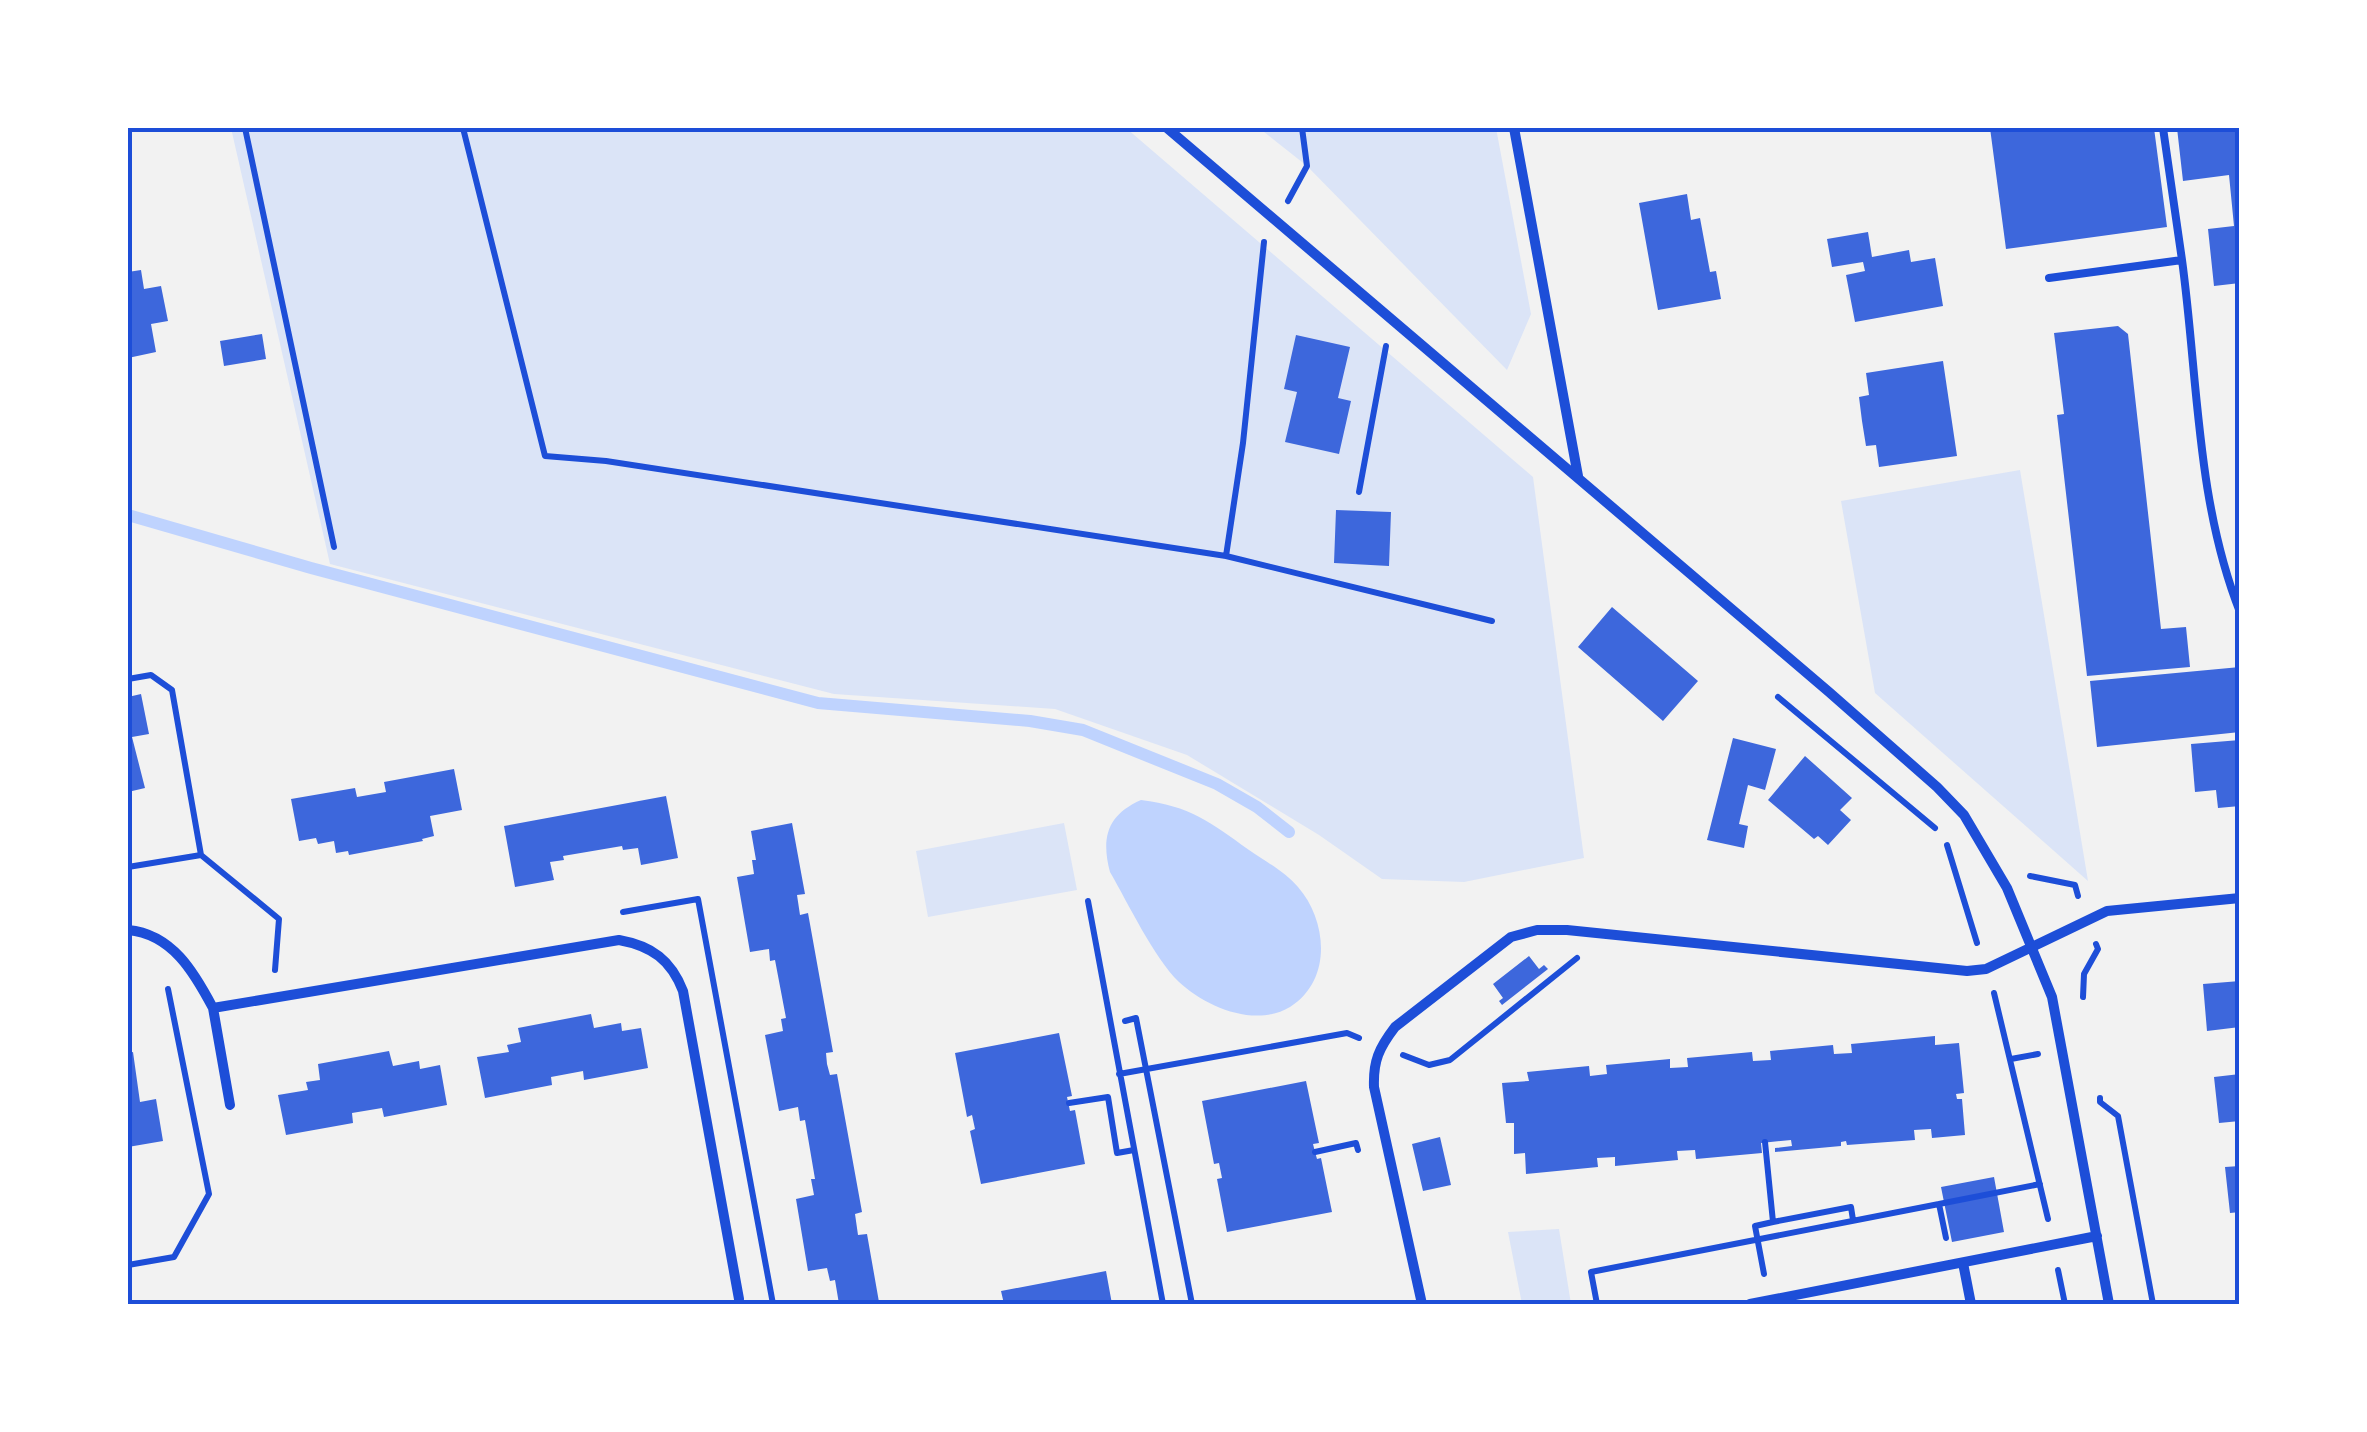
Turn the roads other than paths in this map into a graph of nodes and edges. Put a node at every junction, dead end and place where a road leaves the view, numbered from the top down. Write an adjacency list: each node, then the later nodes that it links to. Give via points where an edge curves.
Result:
1 (1167, 128): 6 (street)
2 (1514, 128): 6 (street)
3 (2163, 128): 4 (lane)
4 (2182, 260): 5 (lane); 7 (lane, via 2212,510)
5 (2049, 278)
6 (1578, 476): 10 (street, via 1937,787 1964,816)
7 (2240, 612)
8 (2240, 898): 10 (street, via 2107,910)
9 (128, 930): 11 (street, via 167,944)
10 (2034, 946): 13 (street, via 2057,1018); 16 (street, via 1986,970 1967,971 1567,930 1511,937 1395,1027 1373,1064)
11 (213, 1008): 12 (street); 15 (street, via 620,940 661,956 683,991)
12 (230, 1106)
13 (2097, 1236): 14 (street); 19 (street)
14 (1957, 1264): 17 (street); 18 (street)
15 (739, 1298)
16 (1422, 1304)
17 (1750, 1304)
18 (1971, 1304)
19 (2109, 1304)

